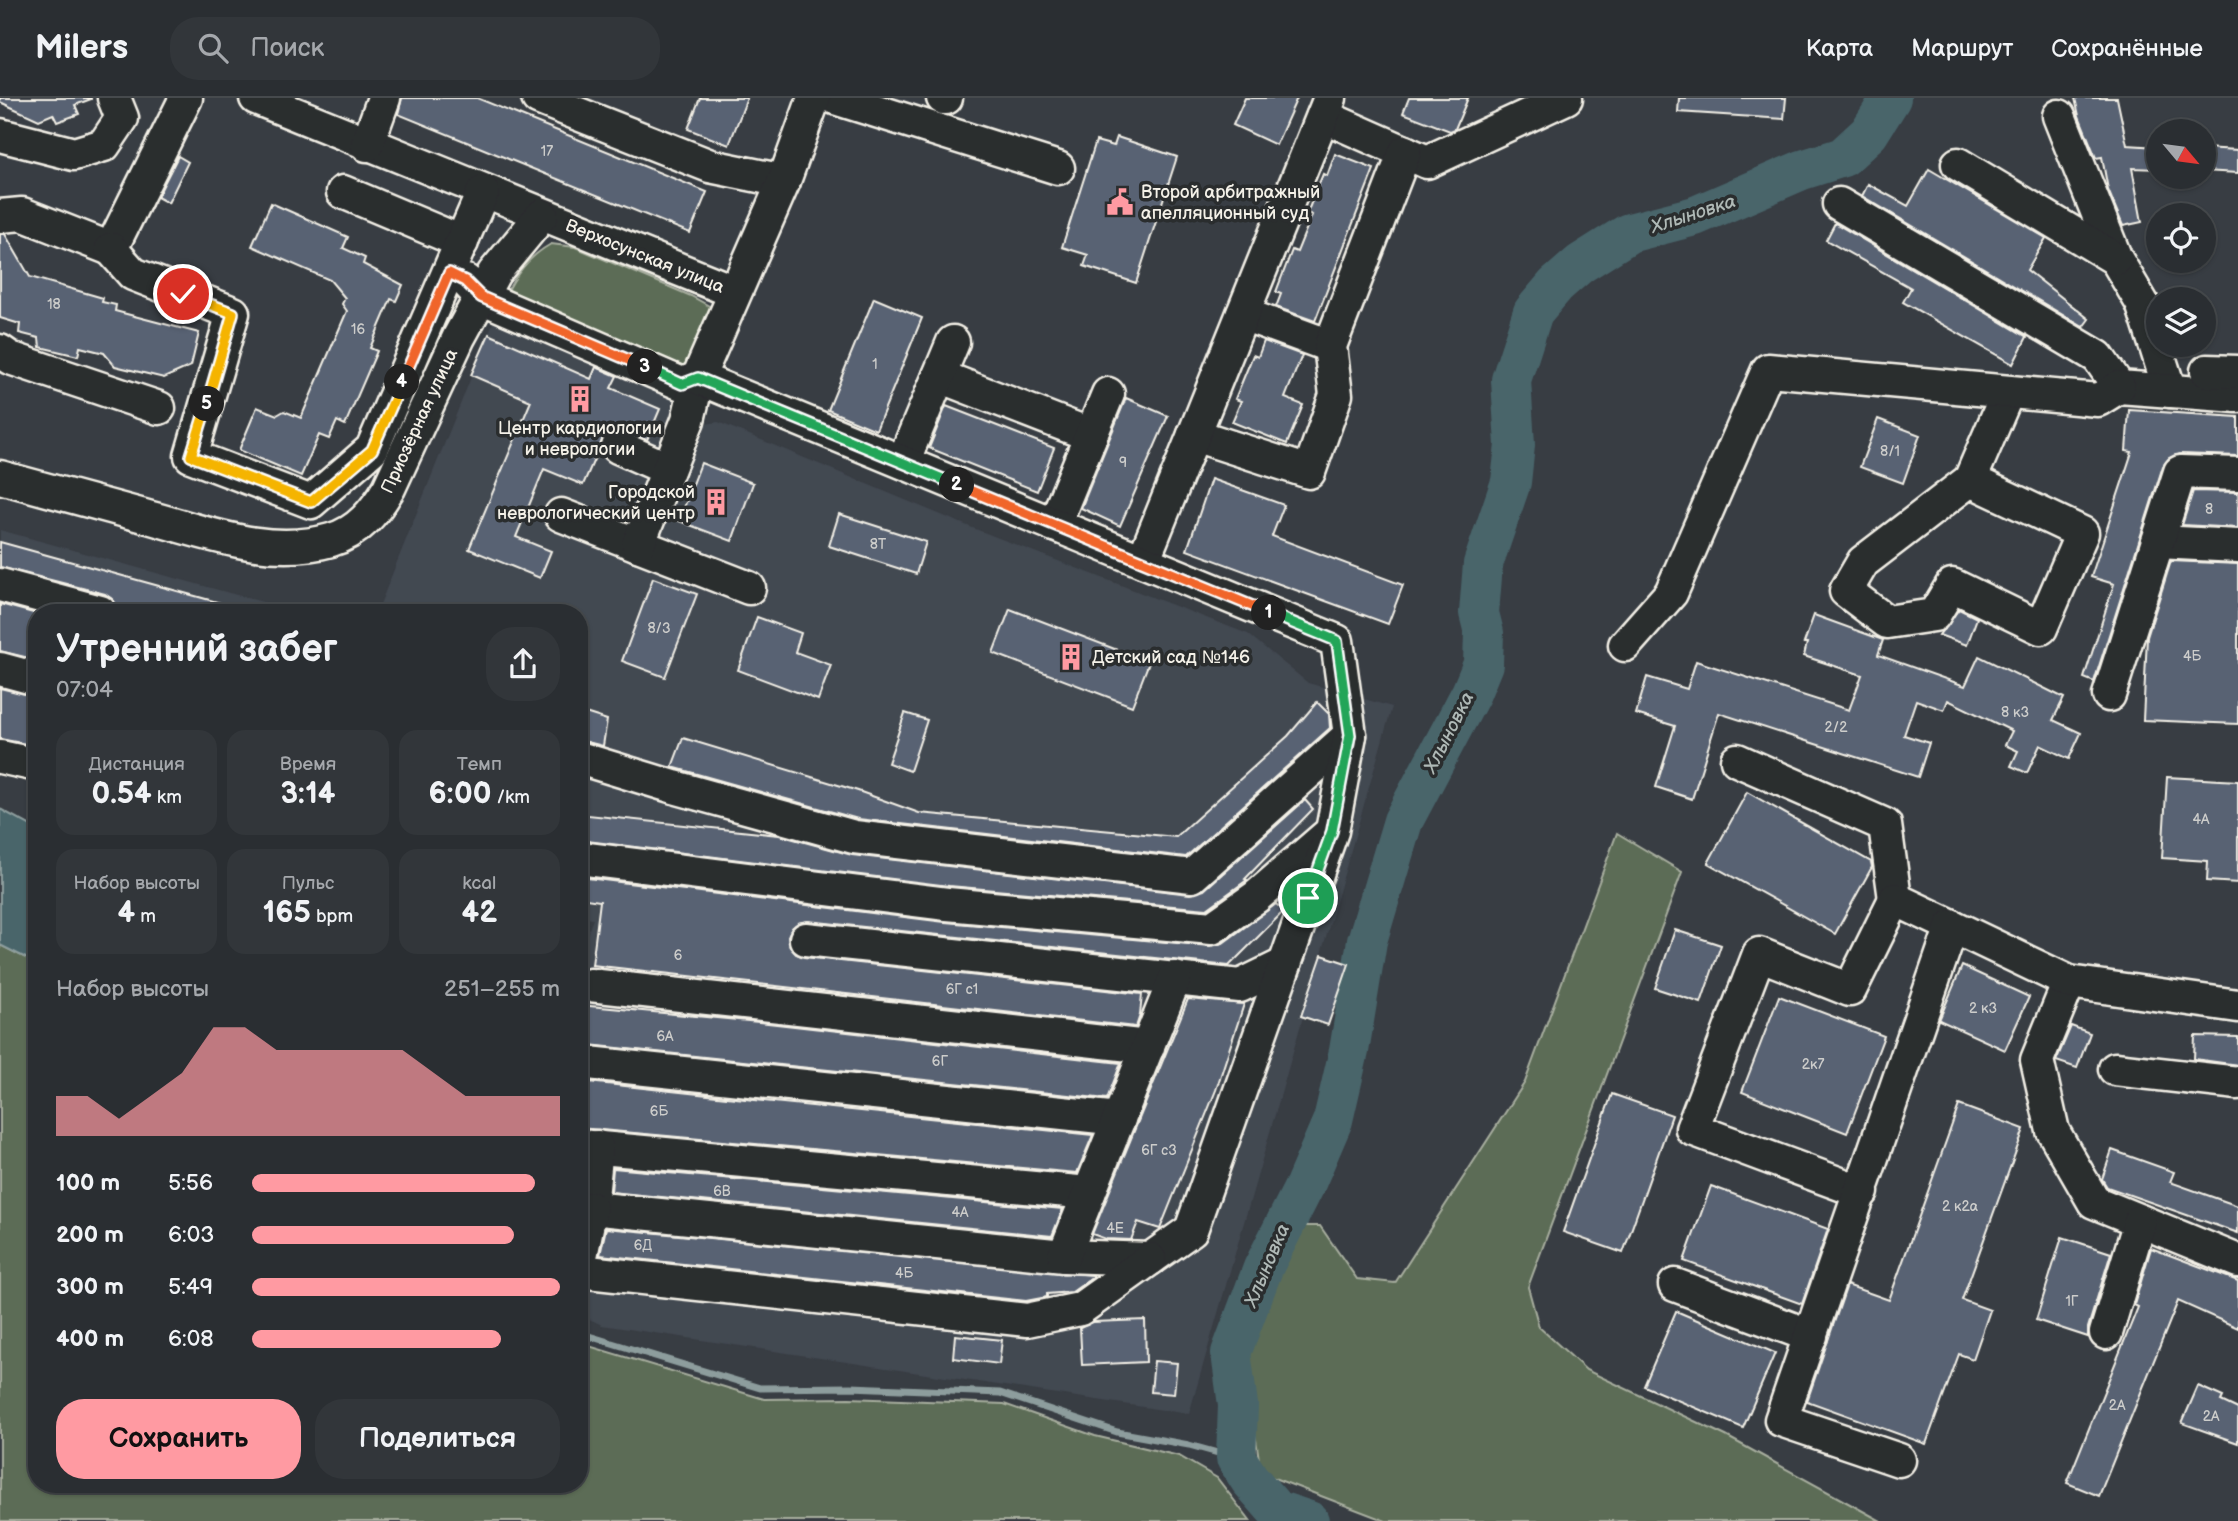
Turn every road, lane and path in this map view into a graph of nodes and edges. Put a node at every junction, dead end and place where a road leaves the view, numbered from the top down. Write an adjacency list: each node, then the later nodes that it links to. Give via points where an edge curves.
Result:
1 (114, 98): 11 (street, via 122,118 104,145 74,154)
2 (186, 98): 23 (street)
3 (256, 98): 12 (street, Верхосунская улица)
4 (384, 98): 12 (street)
5 (538, 98): 16 (street, via 710,166)
6 (814, 98): 16 (street)
7 (835, 98): 15 (street)
8 (1566, 98): 13 (street, via 1427,162)
9 (1327, 107): 13 (street); 28 (street)
10 (2059, 116): 24 (street)
11 (0, 135)
12 (367, 145): 18 (street, Верхосунская улица)
13 (1405, 152): 30 (street)
14 (1958, 164): 24 (street)
15 (1058, 169)
16 (784, 181): 26 (street)
17 (343, 192): 22 (street)
18 (483, 192): 20 (street, Верхосунская улица); 22 (street)
19 (1839, 204): 36 (street, via 2098,357)
20 (542, 215): 26 (street, Верхосунская улица); 27 (street, Приозёрная улица, via 508,254)
21 (0, 216): 23 (street, via 22,214)
22 (462, 242): 25 (street)
23 (111, 249): 25 (street, via 133,274 233,313 191,456 311,502 372,450)
24 (2116, 259): 37 (street, via 2142,303)
25 (449, 273): 27 (street)
26 (735, 292): 35 (street, Верхосунская улица)
27 (481, 297): 35 (street, via 682,384); 48 (street, Приозёрная улица, via 389,488 360,525 333,539 298,547 250,544)
28 (1243, 314): 30 (street); 43 (street)
29 (953, 341): 34 (street)
30 (1330, 346): 43 (street, via 1336,395 1309,472)
31 (0, 351): 41 (street)
32 (2207, 371): 33 (street)
33 (2238, 372)
34 (939, 376): 42 (street); 45 (street)
35 (698, 378): 45 (street); 46 (street, Верхосунская улица, via 688,420)
36 (2119, 387): 37 (street); 38 (street, via 2098,400)
37 (2170, 391): 40 (street)
38 (2008, 392): 49 (street); 59 (street, via 1768,370 1671,593)
39 (1108, 394): 42 (street)
40 (2238, 396)
41 (159, 408)
42 (1091, 435): 51 (street)
43 (1194, 435): 55 (street)
44 (618, 447): 46 (street)
45 (903, 462): 51 (street)
46 (668, 469): 53 (street, Верхосунская улица)
47 (2238, 474): 52 (street, via 2180,471)
48 (0, 477)
49 (1970, 480): 49 (street, via 1863,562 1846,590 1887,622 1934,615 1952,585 2041,628 2082,533)
50 (561, 515): 53 (street)
51 (1054, 524): 55 (street)
52 (2158, 542): 54 (street); 62 (street)
53 (638, 545): 57 (street)
54 (2238, 545)
55 (1143, 561): 63 (street, via 1337,641)
56 (0, 585): 58 (street)
57 (749, 589)
58 (70, 604)
59 (1625, 645)
60 (0, 669): 61 (street)
61 (28, 677)
62 (2109, 695)
63 (1350, 735): 66 (street, via 1192,876 854,837); 68 (street)
64 (0, 757): 67 (street)
65 (1737, 760): 70 (street, via 1885,825)
66 (588, 761)
67 (28, 763)
68 (1332, 831): 69 (street, via 1256,897 1212,928 947,904); 73 (street)
69 (588, 859)
70 (1895, 899): 71 (street); 84 (street, via 1850,990 1759,954 1692,1129)
71 (1952, 926): 75 (street); 84 (street)
72 (806, 939): 74 (street)
73 (1285, 964): 74 (street, via 1240,985); 90 (street, via 1191,1230)
74 (1175, 978): 78 (street)
75 (2068, 982): 77 (street); 87 (street, via 2037,1060 2053,1132 2094,1202)
76 (590, 985): 78 (street)
77 (2238, 1006)
78 (1147, 1047): 82 (street)
79 (588, 1063): 82 (street)
80 (2115, 1069): 81 (street)
81 (2238, 1083)
82 (1119, 1119): 85 (street)
83 (588, 1147): 85 (street); 86 (street)
84 (1862, 1192): 95 (street)
85 (1089, 1193): 89 (street)
86 (591, 1209): 88 (street); 89 (street)
87 (2140, 1221): 91 (street); 94 (street)
88 (588, 1224)
89 (1064, 1256): 90 (street)
90 (1150, 1259): 92 (street, via 1080,1309 1027,1320)
91 (2238, 1261)
92 (588, 1269)
93 (1675, 1284): 95 (street)
94 (2106, 1334)
95 (1811, 1336): 96 (street, via 1781,1420)
96 (1899, 1460)

